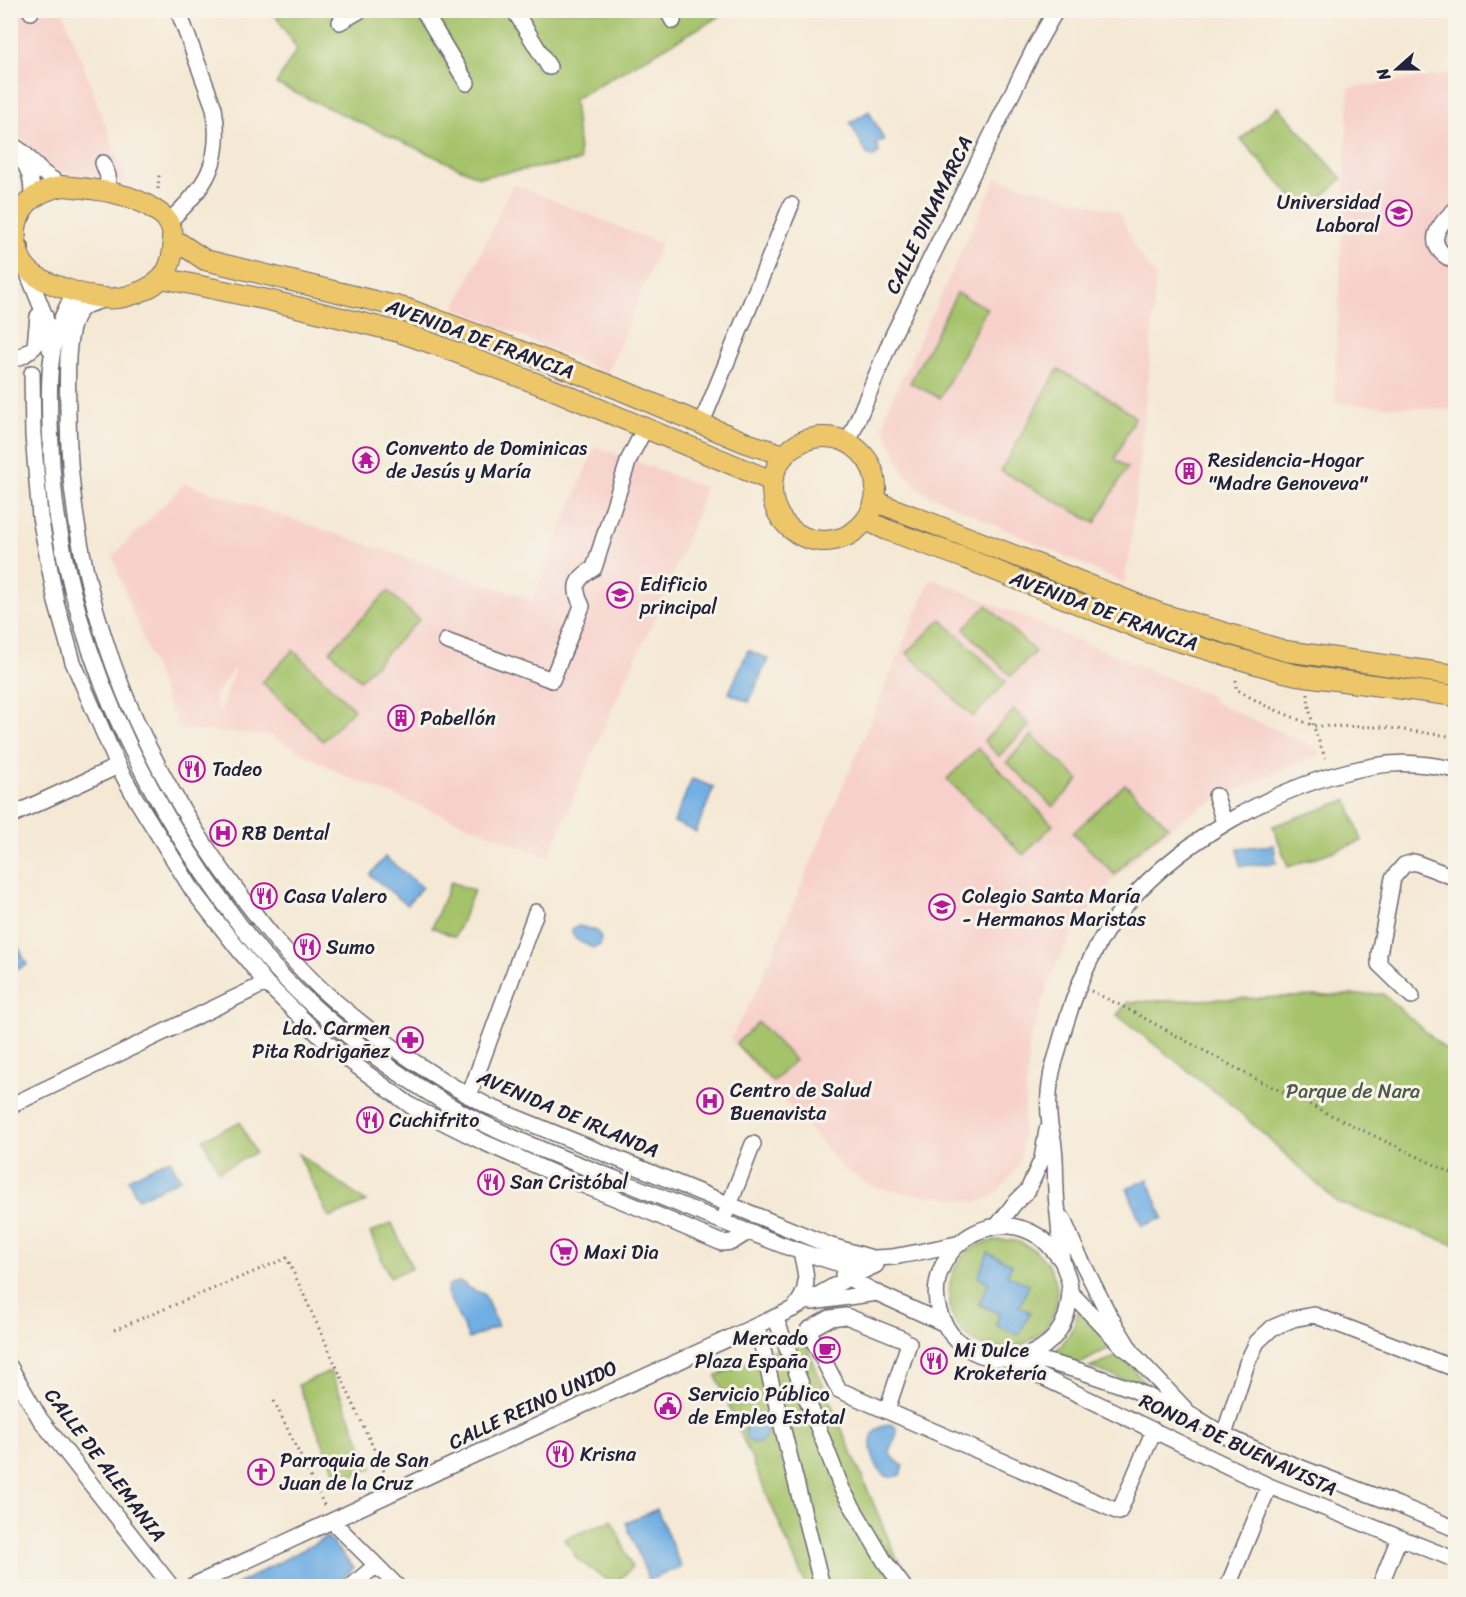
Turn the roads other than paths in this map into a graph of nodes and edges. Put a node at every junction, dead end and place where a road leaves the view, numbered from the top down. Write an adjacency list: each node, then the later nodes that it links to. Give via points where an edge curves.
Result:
1 (178, 10): 17 (street, via 214,108 217,145 208,176)
2 (360, 10): 6 (street)
3 (423, 10): 8 (street)
4 (514, 10): 7 (street)
5 (1057, 10): 31 (street, CALLE DINAMARCA, via 893,335)
6 (340, 22)
7 (549, 67)
8 (467, 83)
9 (10, 145): 12 (street, via 20,148 38,168)
10 (10, 153): 15 (street, via 25,164 32,182)
11 (103, 163): 13 (street, via 108,176)
12 (63, 186): 13 (main road); 15 (main road, via 51,189)
13 (107, 192): 17 (main road, via 156,210)
14 (791, 205): 29 (street)
15 (21, 209): 18 (main road, via 15,232)
16 (1455, 209): 19 (street, via 1435,235 1442,255)
17 (170, 230): 20 (main road, via 172,253); 29 (main road, AVENIDA DE FRANCIA, via 206,260 408,309 621,390)
18 (17, 253): 21 (main road, via 35,276); 22 (street, AVENIDA DE IRLANDA)
19 (1455, 262)
20 (162, 278): 23 (main road, via 133,295); 30 (main road, AVENIDA DE FRANCIA, via 399,332)
21 (76, 292): 23 (main road); 24 (street, AVENIDA DE IRLANDA, via 60,321)
22 (39, 298): 24 (street, AVENIDA DE IRLANDA); 25 (street, AVENIDA DE IRLANDA, via 35,346)
23 (105, 299): 49 (street, AVENIDA DE IRLANDA, via 83,308 71,330 68,433 74,499 95,610 149,751 197,835 279,945 329,996 395,1049)
24 (51, 357): 27 (street, AVENIDA DE IRLANDA)
25 (10, 361): 26 (street)
26 (32, 373): 27 (street); 32 (street, AVENIDA DE IRLANDA)
27 (50, 376): 28 (street, AVENIDA DE IRLANDA)
28 (49, 412): 32 (street, AVENIDA DE IRLANDA); 53 (street, AVENIDA DE IRLANDA, via 62,545 89,649 134,757 179,837 221,900 284,977 345,1034 449,1105)
29 (701, 425): 33 (main road, AVENIDA DE FRANCIA)
30 (645, 428): 34 (main road, AVENIDA DE FRANCIA); 37 (street, via 629,459 594,568 577,582 582,606 552,680)
31 (848, 443): 33 (main road, via 835,438 814,438); 35 (main road, via 859,450 873,472)
32 (34, 445): 40 (street, AVENIDA DE IRLANDA, via 40,517 56,602 73,662)
33 (785, 454): 34 (main road)
34 (772, 481): 36 (main road, via 778,515 789,529 804,538 838,540 854,533)
35 (875, 499): 36 (main road); 38 (main road, AVENIDA DE FRANCIA, via 1162,614 1286,651)
36 (866, 520): 39 (main road, AVENIDA DE FRANCIA, via 1154,634 1297,675)
37 (446, 641)
38 (1455, 675)
39 (1455, 696)
40 (118, 766): 43 (street); 47 (street, AVENIDA DE IRLANDA, via 193,891)
41 (1455, 770): 44 (street, RONDA DE BUENAVISTA, via 1376,765 1303,786)
42 (1216, 796): 44 (street)
43 (10, 816)
44 (1224, 823): 51 (street, RONDA DE BUENAVISTA, via 1149,881 1100,941 1078,986 1063,1033 1051,1077)
45 (1455, 878): 48 (street, via 1414,862 1404,865 1393,878 1379,964)
46 (536, 912): 49 (street)
47 (266, 983): 50 (street); 54 (street, AVENIDA DE IRLANDA, via 323,1039 411,1106)
48 (1412, 996)
49 (469, 1096): 56 (street, AVENIDA DE IRLANDA)
50 (10, 1106)
51 (1050, 1121): 55 (street, RONDA DE BUENAVISTA); 58 (street, RONDA DE BUENAVISTA, via 1042,1159 1028,1190)
52 (753, 1144): 56 (street)
53 (561, 1157): 54 (street); 57 (street, AVENIDA DE IRLANDA)
54 (553, 1173): 59 (street, AVENIDA DE IRLANDA, via 722,1243)
55 (1056, 1193): 64 (street, RONDA DE BUENAVISTA); 72 (street, RONDA DE BUENAVISTA, via 1076,1250)
56 (730, 1205): 57 (street); 63 (street, AVENIDA DE IRLANDA, via 831,1246)
57 (723, 1221): 59 (street, AVENIDA DE IRLANDA)
58 (997, 1226): 60 (street, RONDA DE BUENAVISTA, via 968,1235); 64 (street, RONDA DE BUENAVISTA, via 1013,1226 1036,1234)
59 (748, 1232): 61 (street, AVENIDA DE IRLANDA)
60 (957, 1244): 62 (street, AVENIDA DE IRLANDA); 70 (street, RONDA DE BUENAVISTA, via 941,1268 936,1291)
61 (801, 1252): 63 (street, AVENIDA DE IRLANDA, via 851,1265); 65 (street, AVENIDA DE IRLANDA); 68 (street, via 806,1288)
62 (896, 1257): 63 (street, AVENIDA DE IRLANDA); 65 (street, CALLE REINO UNIDO)
63 (875, 1258)
64 (1062, 1261): 66 (street, RONDA DE BUENAVISTA)
65 (848, 1278): 67 (street, AVENIDA DE IRLANDA); 68 (street, CALLE REINO UNIDO)
66 (1069, 1291): 72 (street, RONDA DE BUENAVISTA); 73 (street, RONDA DE BUENAVISTA, via 1067,1313 1057,1332 1036,1351)
67 (877, 1293): 68 (street, CALLE REINO UNIDO); 70 (street, AVENIDA DE IRLANDA)
68 (800, 1306): 69 (street, CALLE REINO UNIDO)
69 (775, 1317): 71 (street, CALLE REINO UNIDO); 91 (street, via 842,1489)
70 (945, 1324): 73 (street, RONDA DE BUENAVISTA, via 960,1344 976,1354)
71 (757, 1326): 81 (street, CALLE REINO UNIDO); 90 (street)
72 (1133, 1354): 77 (street, RONDA DE BUENAVISTA)
73 (1013, 1359): 77 (street, RONDA DE BUENAVISTA, via 1044,1361 1080,1371); 78 (street, RONDA DE BUENAVISTA)
74 (10, 1367): 86 (street, CALLE DE ALEMANIA, via 40,1419)
75 (1455, 1369): 79 (street, via 1314,1315 1293,1319 1272,1328 1257,1342)
76 (887, 1410): 76 (street, via 906,1341 856,1313 830,1318 808,1330 839,1389); 78 (street, via 1119,1512)
77 (1189, 1413): 79 (street, RONDA DE BUENAVISTA)
78 (1154, 1430): 80 (street, RONDA DE BUENAVISTA)
79 (1224, 1435): 82 (street, RONDA DE BUENAVISTA)
80 (1269, 1486): 83 (street, RONDA DE BUENAVISTA); 92 (street)
81 (332, 1521): 85 (street); 87 (street, CALLE REINO UNIDO)
82 (1455, 1529)
83 (1399, 1538): 84 (street, RONDA DE BUENAVISTA); 93 (street)
84 (1455, 1560)
85 (376, 1565): 88 (street); 89 (street)
86 (171, 1587)
87 (192, 1587)
88 (352, 1587)
89 (397, 1587)
90 (822, 1587)
91 (903, 1587)
92 (1228, 1587)
93 (1380, 1587)

